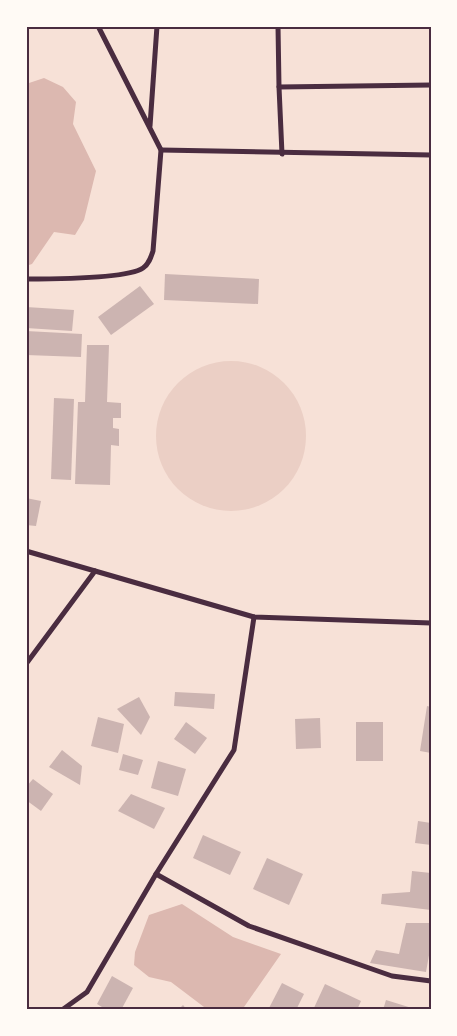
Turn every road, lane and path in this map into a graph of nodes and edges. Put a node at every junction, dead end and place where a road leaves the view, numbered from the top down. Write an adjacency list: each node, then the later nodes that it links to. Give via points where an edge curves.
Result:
1 (98, 26): 6 (street)
2 (157, 26): 6 (street)
3 (278, 26): 5 (street)
4 (431, 85): 5 (street)
5 (278, 87): 8 (street)
6 (150, 128): 7 (street)
7 (161, 150): 8 (street); 10 (street, via 153,251 144,268 104,276)
8 (282, 154): 9 (street)
9 (431, 156)
10 (26, 279)
11 (26, 551): 12 (street)
12 (95, 571): 13 (street); 15 (street)
13 (254, 617): 14 (street); 16 (street, via 234,750)
14 (431, 623)
15 (26, 664)
16 (156, 874): 17 (street, via 249,926 392,976); 18 (street, via 87,992)
17 (431, 981)
18 (62, 1010)

